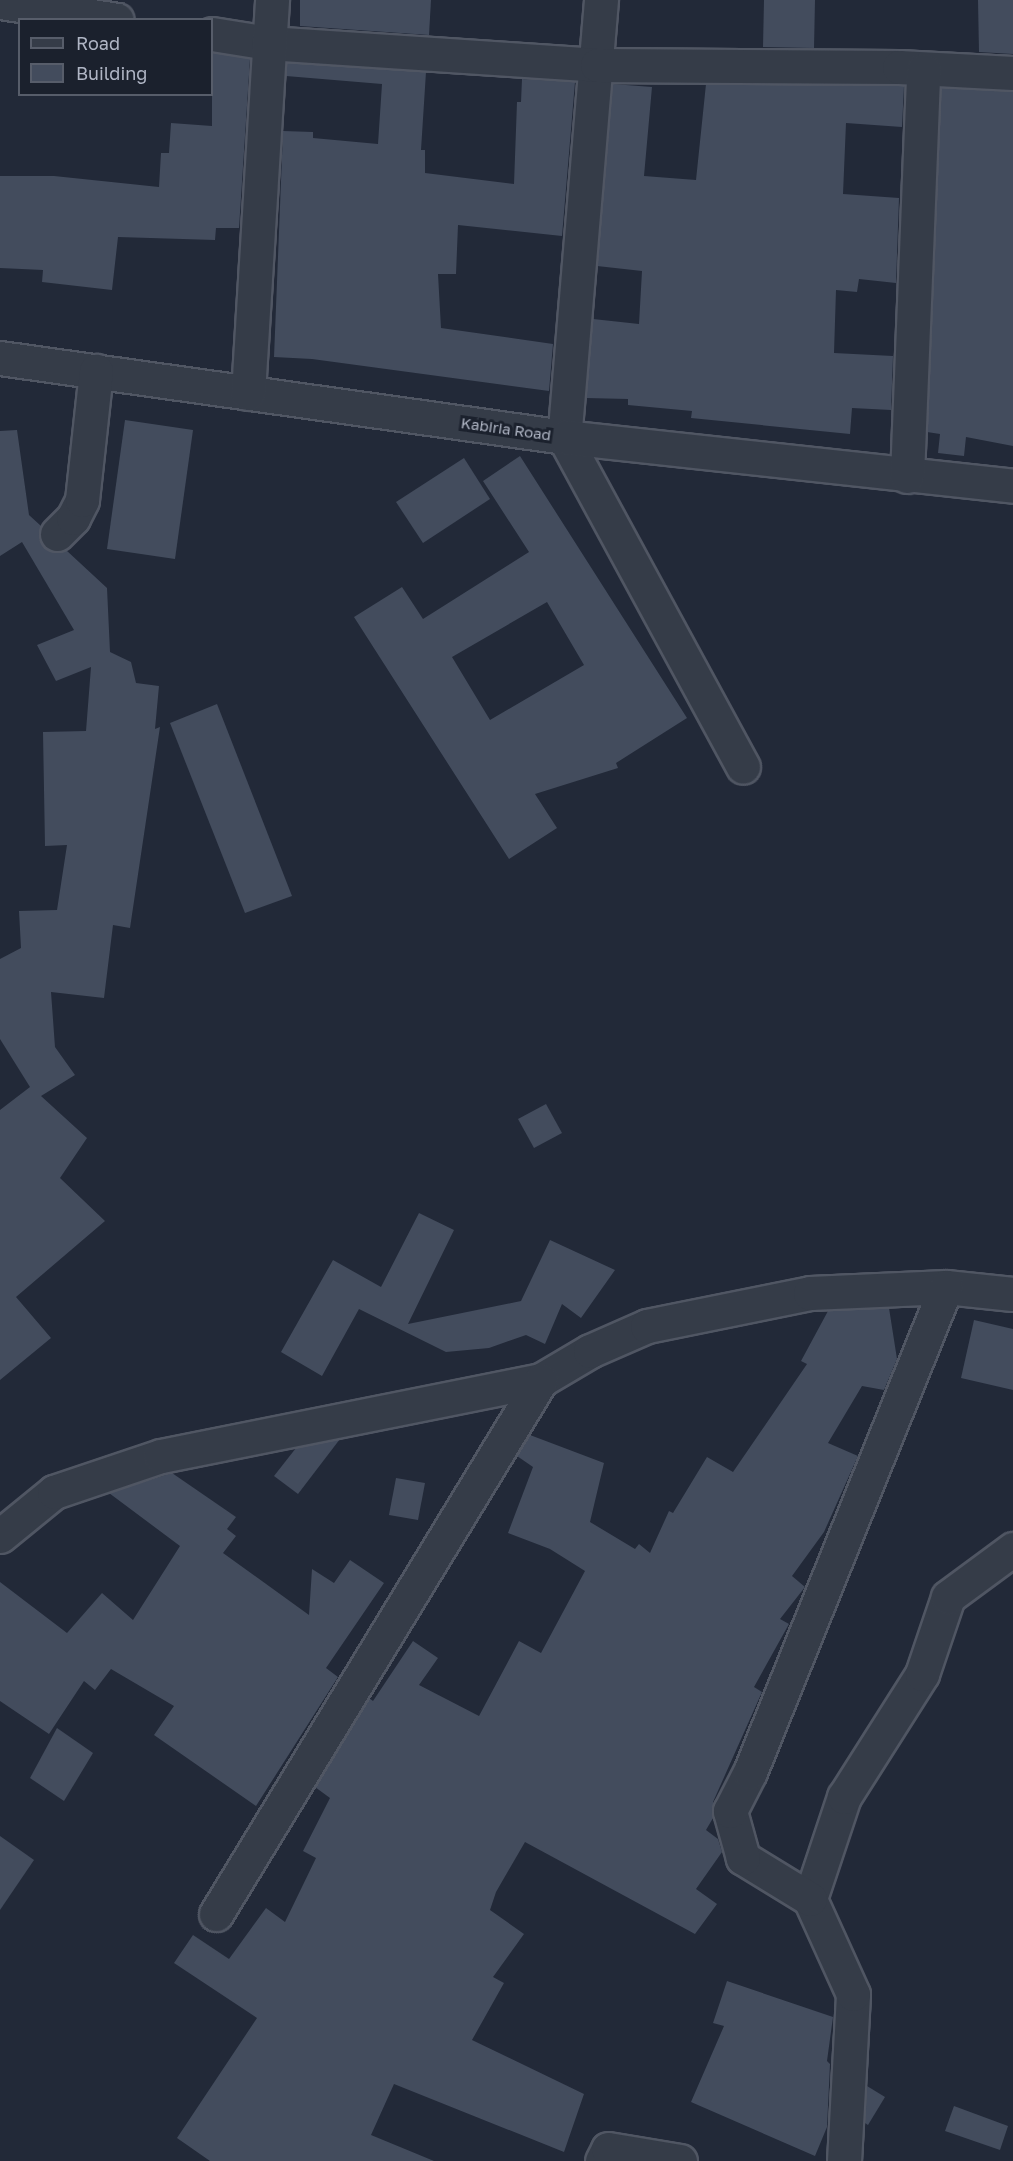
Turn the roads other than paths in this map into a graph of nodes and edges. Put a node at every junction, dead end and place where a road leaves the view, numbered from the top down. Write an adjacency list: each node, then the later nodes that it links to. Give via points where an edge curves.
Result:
1 (272, 0): 6 (street)
2 (600, 0): 7 (street)
3 (0, 2): 4 (street)
4 (104, 18)
5 (213, 34): 6 (street)
6 (268, 43): 7 (street); 12 (street)
7 (597, 65): 8 (street); 13 (street)
8 (923, 70): 9 (street); 14 (street)
9 (1013, 73)
10 (0, 358): 11 (street, Kabiria Road)
11 (96, 371): 12 (street, Kabiria Road); 16 (street, via 82,500)
12 (248, 393): 13 (street, Kabiria Road)
13 (564, 437): 14 (street, Kabiria Road); 17 (street)
14 (907, 476): 15 (street, Kabiria Road)
15 (1013, 486)
16 (57, 534)
17 (743, 767)
18 (946, 1287): 19 (street); 20 (street, via 810,1293 647,1326 590,1351); 23 (street, via 750,1772 730,1811 743,1858)
19 (1013, 1294)
20 (540, 1380): 21 (street, via 161,1456 54,1492); 24 (street)
21 (0, 1536)
22 (1013, 1549): 23 (street, via 948,1597 922,1674 844,1797)
23 (810, 1899): 27 (street, via 853,1994)
24 (216, 1914)
25 (602, 2161): 26 (street, via 608,2149)
26 (680, 2161)
27 (844, 2161)

